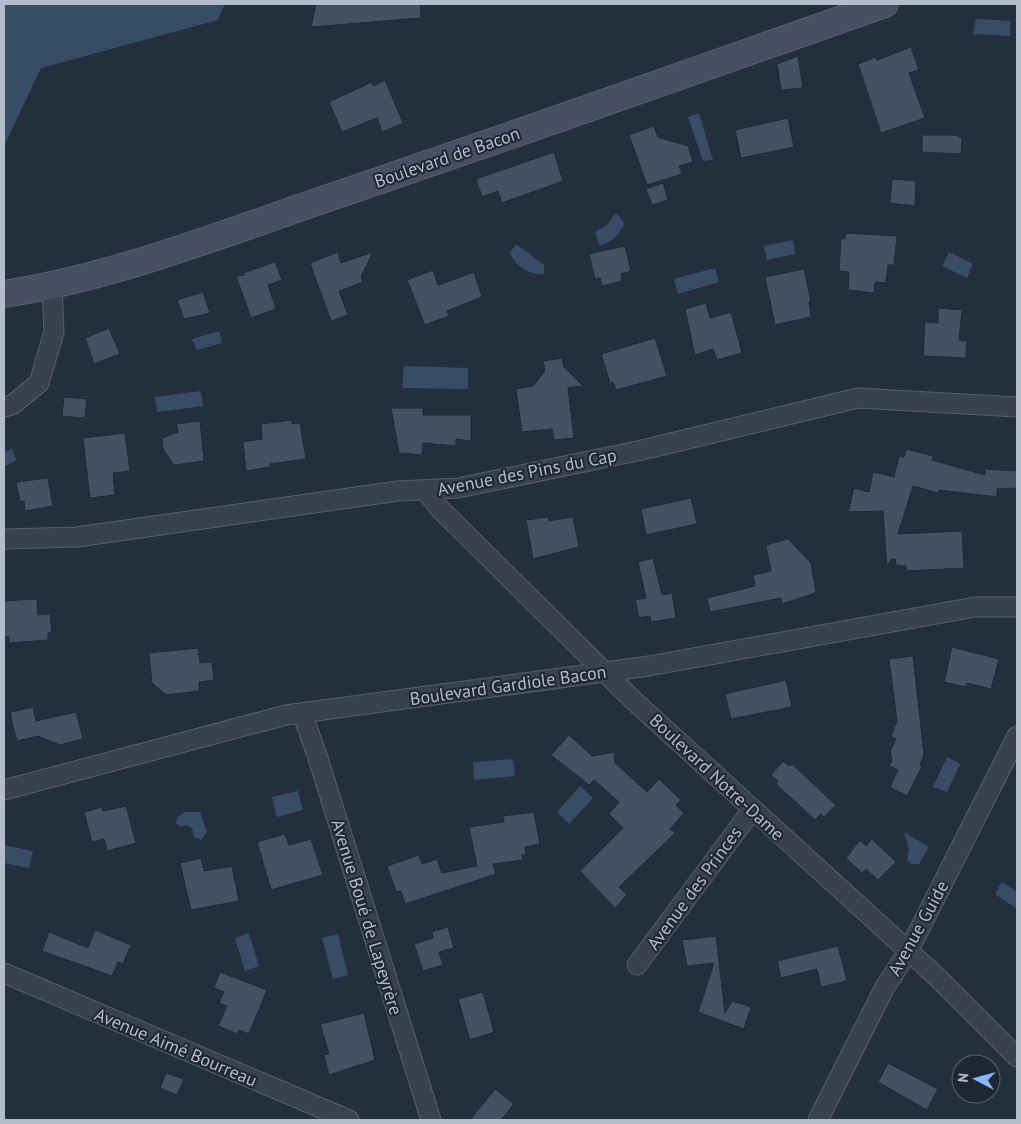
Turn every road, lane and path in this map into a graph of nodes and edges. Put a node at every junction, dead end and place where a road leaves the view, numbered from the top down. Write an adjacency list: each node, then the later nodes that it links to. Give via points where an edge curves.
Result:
1 (885, 4): 2 (street, Boulevard de Bacon, via 626,97 233,230)
2 (52, 287): 3 (street, Boulevard de Bacon); 4 (street, via 54,332 39,383)
3 (4, 294)
4 (4, 408)
5 (1017, 408): 6 (street, Avenue des Pins du Cap, via 858,398 642,450 458,488)
6 (425, 490): 7 (street, Avenue des Pins du Cap, via 398,491 77,537); 9 (street, Boulevard Notre-Dame, via 440,509)
7 (4, 539)
8 (1017, 607): 9 (street, Boulevard Gardiole Bacon, via 975,607 650,666)
9 (602, 671): 10 (street, Boulevard Gardiole Bacon); 13 (street, Boulevard Notre-Dame)
10 (302, 713): 12 (street, Boulevard Gardiole Bacon); 19 (street, Avenue Boué de Lapeyrère)
11 (1017, 736): 14 (street, Avenue Guide)
12 (4, 790)
13 (752, 810): 14 (street, Boulevard Notre-Dame); 15 (street, Avenue des Princes)
14 (908, 952): 17 (street, Boulevard Notre-Dame); 20 (street, Avenue Guide, via 885,987)
15 (637, 965)
16 (4, 973): 18 (street, Avenue Aimé Bourreau)
17 (1017, 1057)
18 (349, 1120)
19 (431, 1120)
20 (818, 1120)

